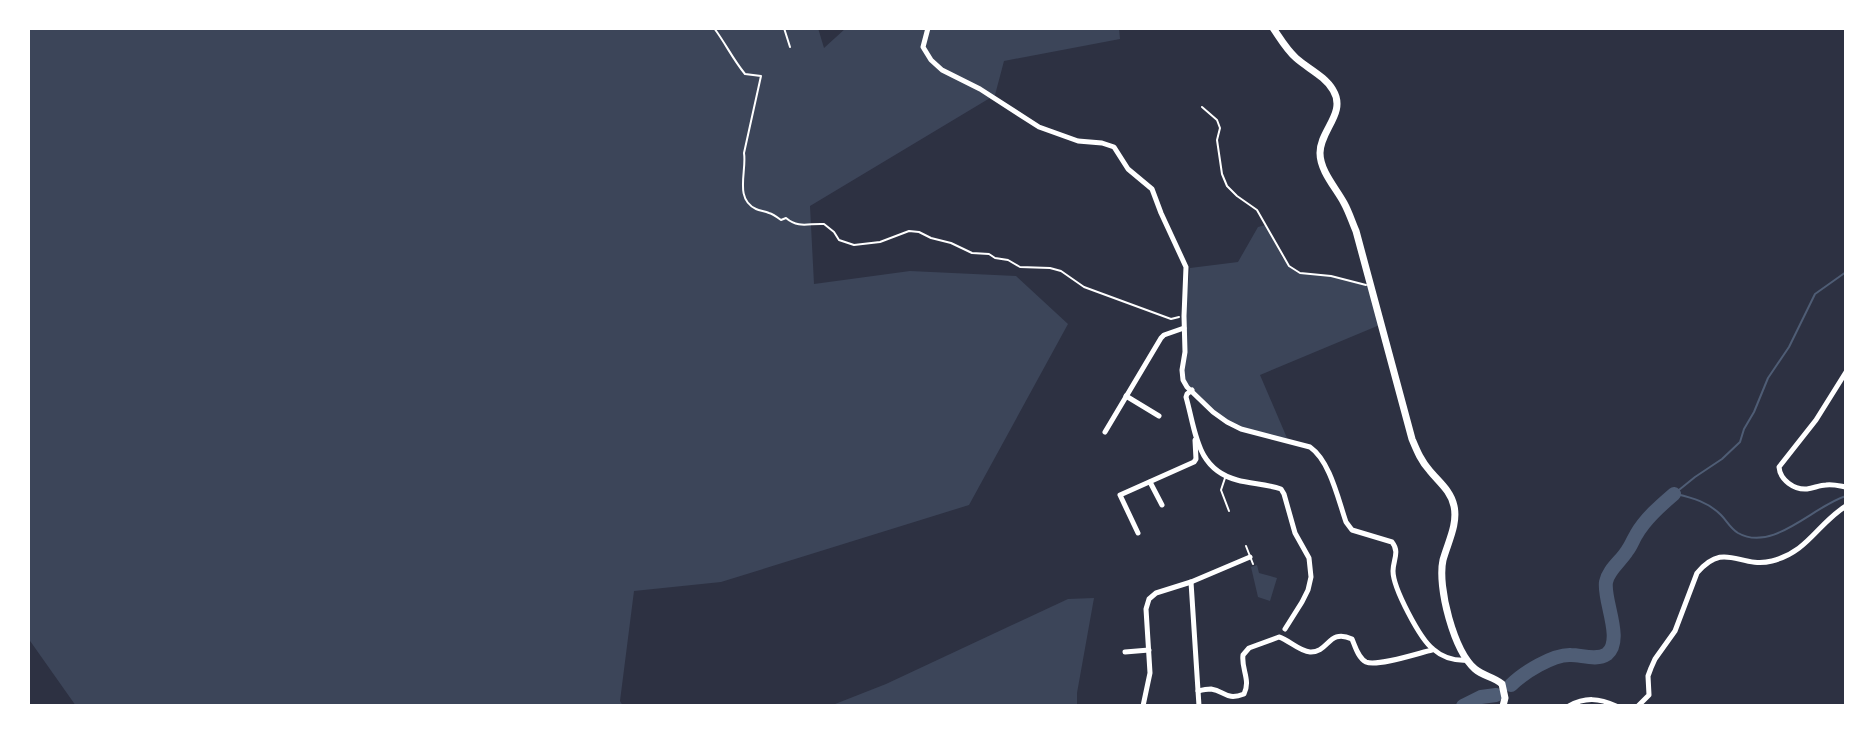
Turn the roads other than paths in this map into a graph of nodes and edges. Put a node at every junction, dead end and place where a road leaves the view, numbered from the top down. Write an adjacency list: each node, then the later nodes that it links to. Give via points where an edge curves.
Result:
1 (784, 28): 4 (lane)
2 (928, 28): 7 (street, via 923,47 942,70 1039,127 1114,147 1128,169 1152,189 1186,267)
3 (1273, 28): 6 (main road, via 1294,57 1334,91 1337,111 1322,142 1322,165 1351,217)
4 (790, 47)
5 (1202, 107): 6 (lane, via 1220,128 1217,140 1227,186 1257,210 1289,266 1300,273)
6 (1371, 287): 29 (main road, via 1418,456 1451,494 1455,508 1443,578 1452,629)
7 (1184, 328): 9 (street, via 1183,380); 10 (street, via 1161,338)
8 (1846, 372): 16 (street, via 1779,467 1786,482 1798,488)
9 (1192, 390): 13 (street, via 1186,397); 27 (street, via 1213,412 1241,429 1318,452 1352,530 1395,545 1393,572 1403,602)
10 (1126, 396): 11 (street); 12 (street)
11 (1159, 416)
12 (1105, 432)
13 (1196, 435): 14 (street, via 1209,466); 15 (street, via 1194,462)
14 (1226, 477): 19 (lane, via 1221,490); 25 (street, via 1281,489 1309,558 1308,590)
15 (1150, 482): 17 (street); 20 (street, via 1120,495)
16 (1846, 487)
17 (1162, 505)
18 (1846, 506): 36 (street, via 1807,543 1782,558 1753,562 1717,557 1703,566 1675,631 1651,668 1649,695)
19 (1229, 511)
20 (1138, 533)
21 (1246, 546): 22 (lane)
22 (1250, 557): 23 (lane); 24 (street)
23 (1253, 564)
24 (1191, 582): 26 (street, via 1149,599); 30 (street)
25 (1285, 629)
26 (1149, 650): 28 (street); 31 (street)
27 (1433, 650): 29 (street); 30 (street, via 1375,663 1365,662 1352,639 1343,635 1313,652 1279,637 1243,655 1244,694)
28 (1125, 652)
29 (1468, 660): 33 (main road, via 1502,684)
30 (1198, 691): 32 (street)
31 (1143, 706)
32 (1199, 706)
33 (1503, 706)
34 (1569, 706): 35 (street, via 1583,699)
35 (1616, 706)
36 (1638, 706)

